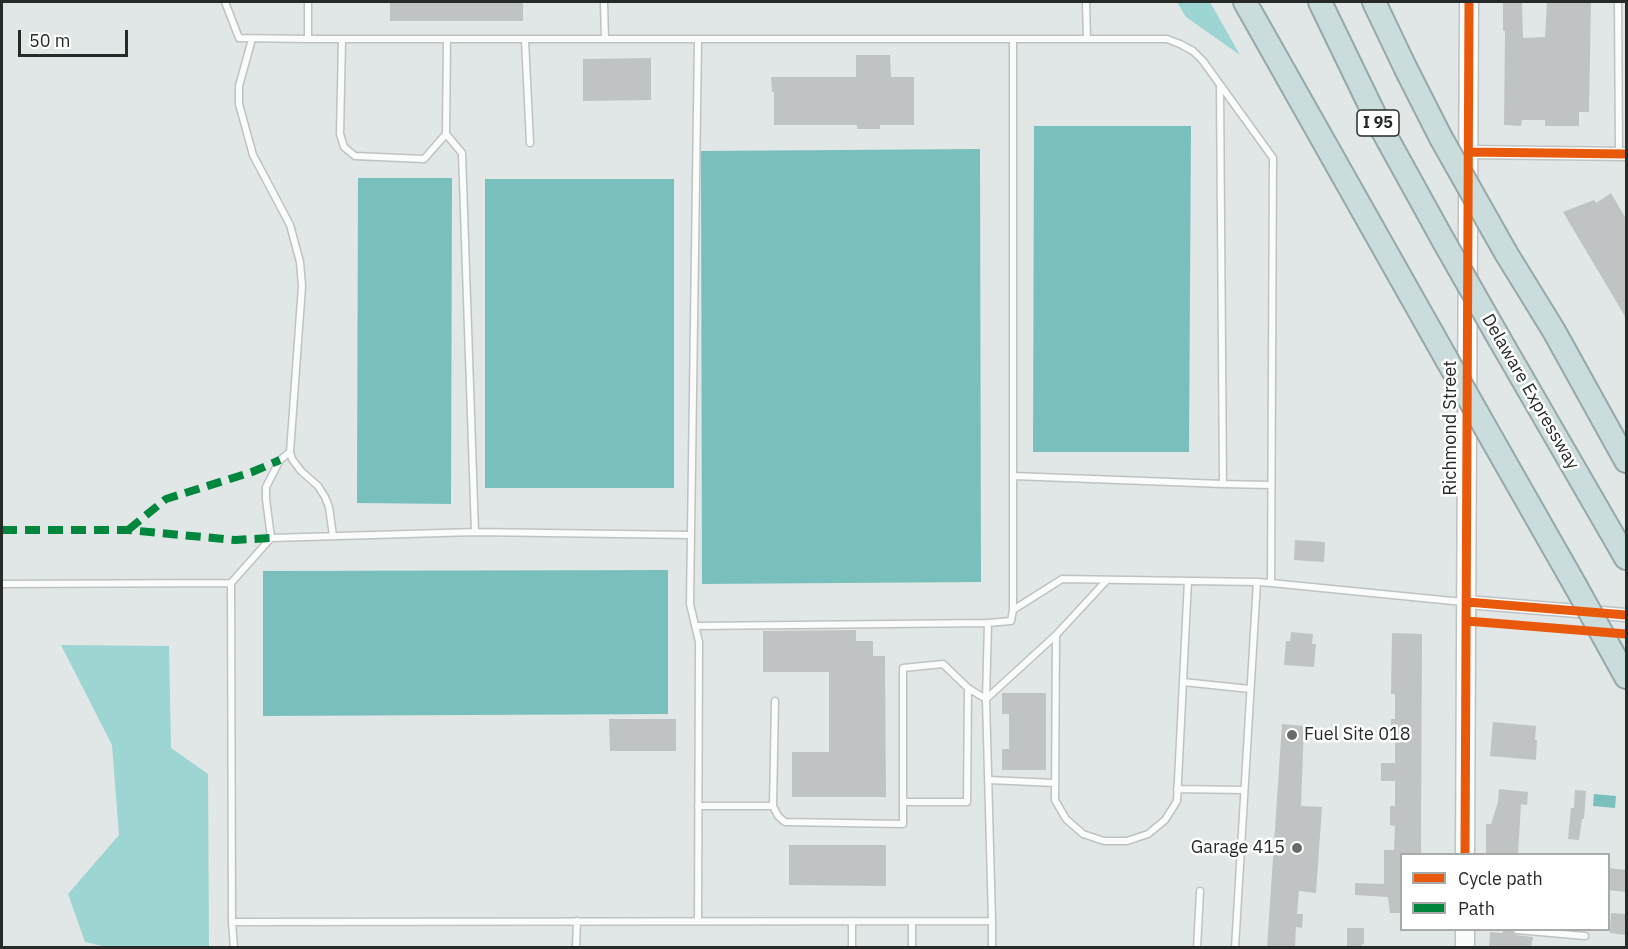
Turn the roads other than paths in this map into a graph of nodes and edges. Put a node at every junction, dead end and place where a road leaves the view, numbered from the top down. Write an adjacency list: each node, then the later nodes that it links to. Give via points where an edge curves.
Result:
1 (225, 2): 10 (lane, via 239,38)
2 (308, 2): 11 (lane)
3 (604, 2): 12 (lane)
4 (1086, 2): 14 (lane)
5 (1245, 2): 48 (highway, bridge)
6 (1320, 2): 35 (highway, Delaware Expressway / I 95, bridge, via 1379,124)
7 (1374, 2): 24 (highway, I 95, bridge, via 1442,138)
8 (1469, 2): 22 (main road, Richmond Street)
9 (1618, 2): 23 (lane)
10 (252, 39): 11 (lane); 26 (lane, via 239,86 242,122 253,155 290,225 300,262 302,286)
11 (308, 39): 15 (lane)
12 (605, 39): 17 (lane); 18 (lane)
13 (1013, 39): 14 (lane); 18 (lane); 28 (lane)
14 (1087, 39): 19 (lane, via 1167,39 1193,51)
15 (342, 40): 16 (lane); 20 (lane, via 340,134 349,153 424,159)
16 (447, 40): 17 (lane); 20 (lane)
17 (525, 40): 21 (lane)
18 (698, 40): 32 (lane)
19 (1220, 85): 29 (lane); 30 (lane, via 1273,158)
20 (446, 134): 31 (lane, via 462,153)
21 (530, 143)
22 (1469, 152): 23 (street); 42 (main road, Richmond Street)
23 (1623, 154)
24 (1554, 331): 25 (highway); 27 (highway, I 95)
25 (1626, 438)
26 (290, 452): 33 (lane, via 325,497); 34 (lane, via 280,460 267,487)
27 (1626, 461)
28 (1013, 476): 29 (lane); 43 (lane)
29 (1223, 484): 30 (lane)
30 (1271, 485): 40 (lane)
31 (475, 532): 32 (lane); 33 (lane)
32 (691, 535): 46 (lane, via 690,604)
33 (333, 536): 34 (lane)
34 (271, 538): 39 (lane)
35 (1626, 558)
36 (1107, 580): 37 (lane); 43 (lane, via 1062,579); 47 (lane)
37 (1188, 581): 38 (lane); 49 (lane)
38 (1257, 582): 40 (lane); 51 (lane)
39 (231, 583): 41 (lane); 68 (lane)
40 (1271, 583): 42 (lane)
41 (2, 584)
42 (1467, 602): 44 (street); 61 (main road, Richmond Street)
43 (1013, 610): 45 (lane, via 1011,621)
44 (1626, 615)
45 (988, 623): 46 (lane); 52 (lane)
46 (695, 626): 59 (lane, via 699,642)
47 (1056, 635): 52 (lane); 55 (lane)
48 (1626, 677)
49 (1183, 682): 51 (lane); 56 (lane)
50 (968, 688): 52 (lane); 58 (lane, via 967,802); 58 (lane, via 943,664 903,668)
51 (1250, 689): 57 (lane)
52 (986, 699): 54 (lane)
53 (775, 701): 60 (lane)
54 (989, 780): 55 (lane); 67 (lane)
55 (1055, 783): 56 (lane, via 1055,800 1066,819 1083,834 1104,841 1126,841 1148,834 1165,820 1176,801)
56 (1177, 789): 57 (lane)
57 (1244, 790): 78 (lane)
58 (903, 802): 60 (lane, via 903,824 785,822)
59 (698, 806): 60 (lane); 64 (lane)
60 (773, 806)
61 (1465, 853)
62 (1200, 891): 77 (lane)
63 (577, 921): 64 (lane); 68 (lane); 73 (lane)
64 (698, 921): 65 (lane)
65 (852, 921): 66 (lane); 74 (lane)
66 (912, 921): 67 (lane); 75 (lane)
67 (992, 921): 76 (lane)
68 (232, 922): 72 (lane)
69 (1465, 931): 79 (main road)
70 (1529, 931): 71 (lane)
71 (1585, 936)
72 (234, 948)
73 (576, 948)
74 (852, 948)
75 (912, 948)
76 (992, 948)
77 (1197, 948)
78 (1234, 948)
79 (1465, 948)

